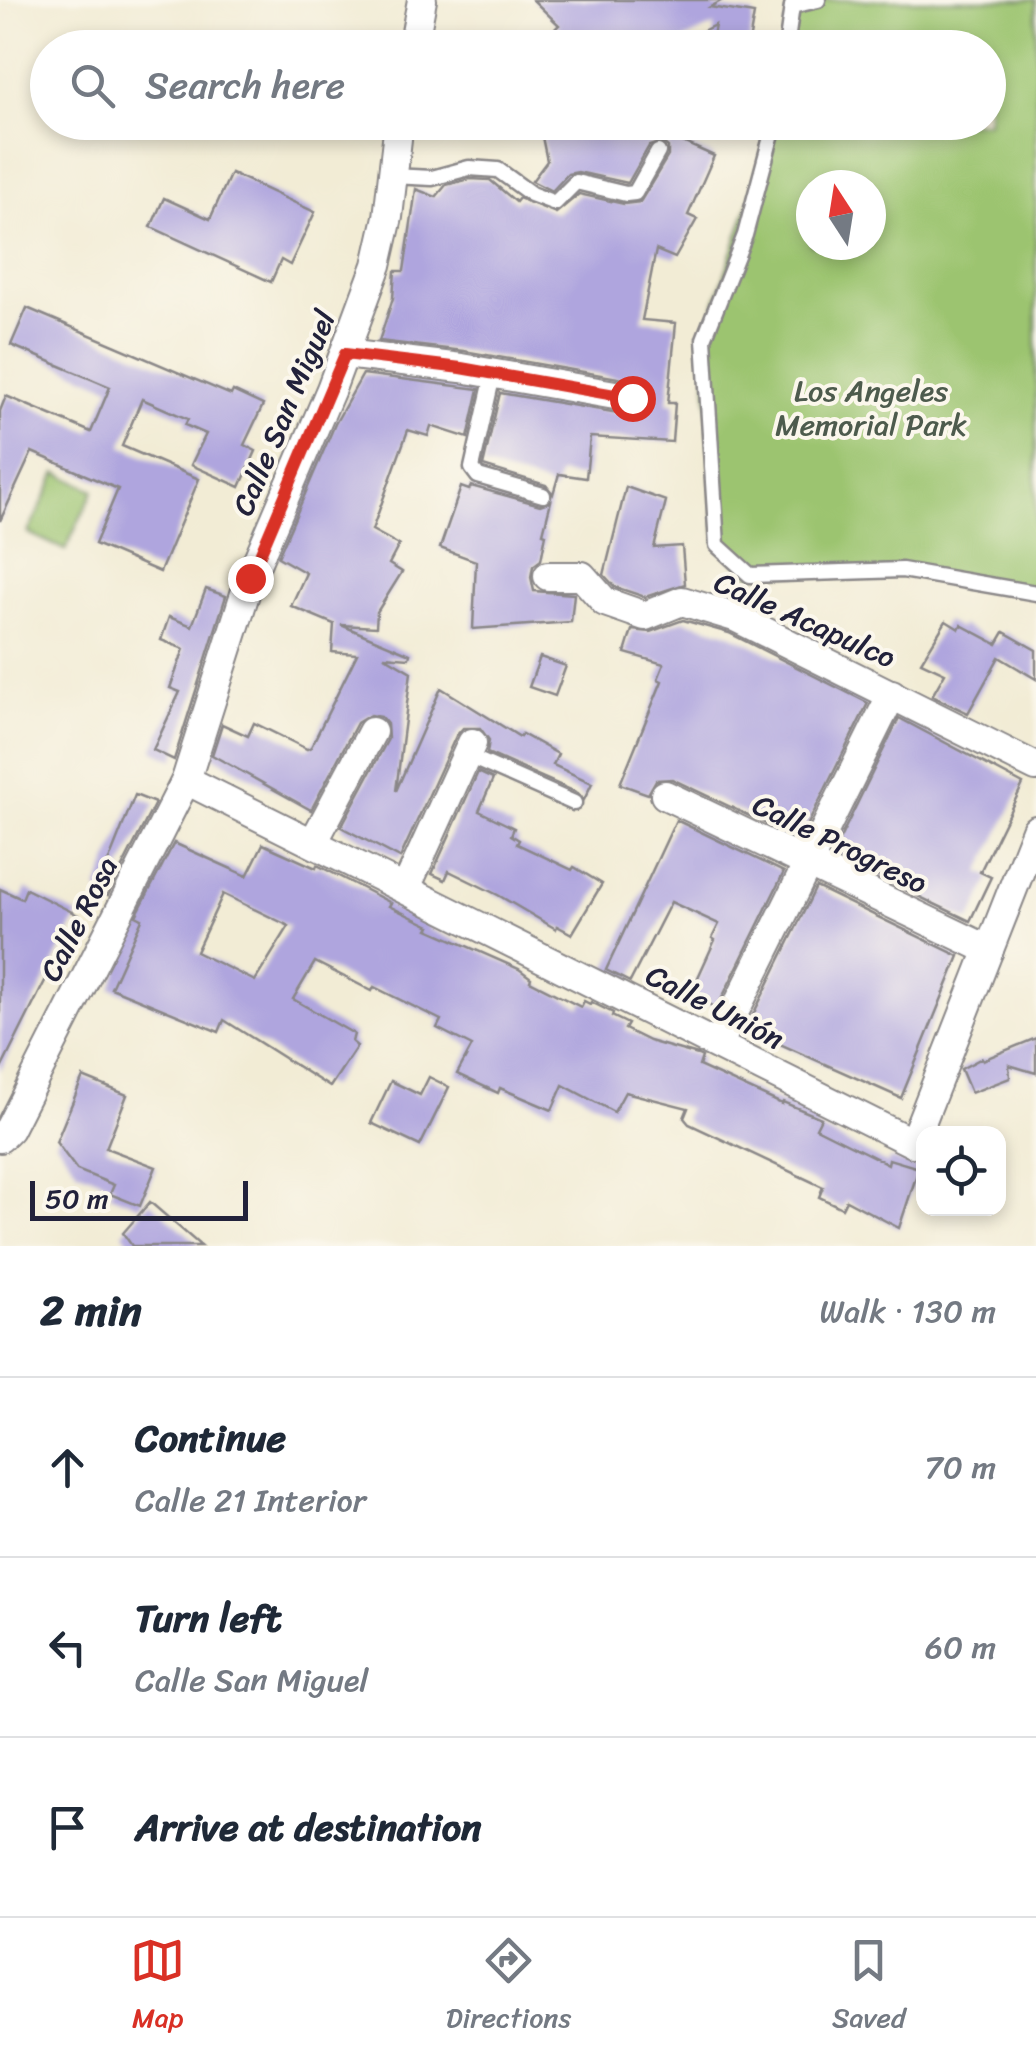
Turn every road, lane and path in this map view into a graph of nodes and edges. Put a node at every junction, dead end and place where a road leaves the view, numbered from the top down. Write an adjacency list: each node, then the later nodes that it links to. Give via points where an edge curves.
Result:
1 (422, 0): 3 (street)
2 (818, 0): 4 (lane, via 792,6)
3 (416, 30)
4 (789, 30)
5 (396, 140): 8 (street, Calle San Miguel)
6 (771, 140): 14 (lane, via 745,234 704,339 717,546 750,575 902,570)
7 (658, 152): 8 (lane, via 635,193 576,182 555,202 498,170)
8 (392, 176): 9 (street, Calle San Miguel, via 377,265)
9 (345, 354): 10 (street); 19 (street, Calle San Miguel, via 250,578)
10 (492, 374): 11 (street); 12 (lane, via 472,468 478,476)
11 (632, 398)
12 (543, 494)
13 (548, 576): 15 (street, Calle Acapulco, via 582,576 605,602 645,616 682,601 735,617)
14 (1036, 592)
15 (892, 694): 18 (street, Calle Acapulco); 24 (street)
16 (372, 732): 23 (street)
17 (469, 749): 21 (lane); 25 (street)
18 (1036, 767)
19 (186, 780): 23 (street, Calle Unión); 28 (street, Calle Rosa)
20 (665, 795): 24 (street, Calle Progreso)
21 (574, 803)
22 (1036, 830): 26 (street, Calle Unión)
23 (314, 841): 25 (street, Calle Unión)
24 (808, 866): 26 (street, Calle Progreso); 27 (street)
25 (406, 888): 27 (street, Calle Unión)
26 (989, 950): 27 (street, Calle Unión, via 914,1143)
27 (718, 1045)
28 (0, 1138)

